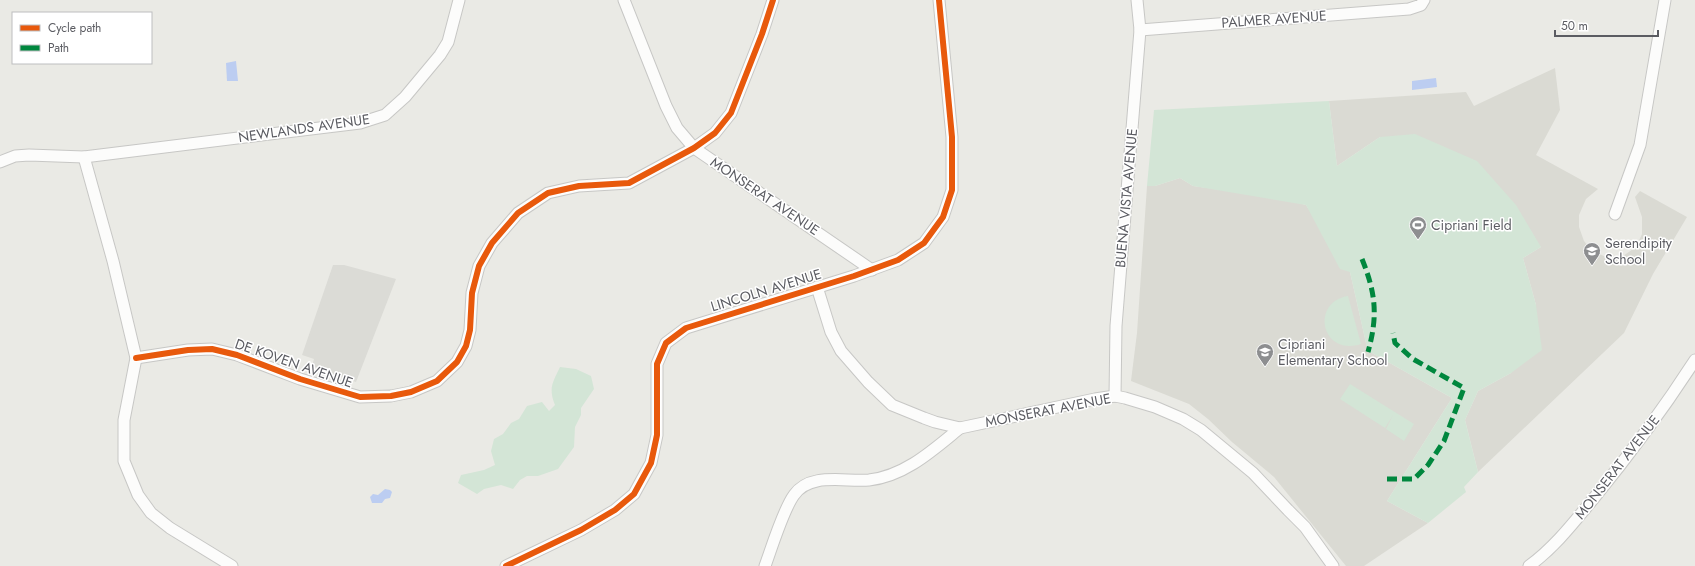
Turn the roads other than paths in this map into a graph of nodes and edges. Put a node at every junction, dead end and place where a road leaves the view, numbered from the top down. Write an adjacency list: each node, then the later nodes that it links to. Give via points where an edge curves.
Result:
1 (459, 0): 10 (street, NEWLANDS AVENUE, via 448,42 440,55 405,98 385,115 360,123)
2 (624, 0): 9 (street, MONSERAT AVENUE, via 666,106 677,128)
3 (773, 0): 9 (street, DE KOVEN AVENUE, via 731,113 715,133)
4 (939, 0): 13 (street, LINCOLN AVENUE, via 952,137 952,190 943,217 924,243 898,260)
5 (1137, 0): 8 (street, BUENA VISTA AVENUE)
6 (1424, 0): 8 (street, PALMER AVENUE, via 1422,5 1409,9)
7 (1665, 0): 12 (street, via 1640,145)
8 (1140, 30): 17 (street, BUENA VISTA AVENUE, via 1116,326)
9 (694, 148): 13 (street, MONSERAT AVENUE); 15 (street, DE KOVEN AVENUE, via 629,183 579,186 548,192 518,213 492,243 478,266 472,293 470,330 466,346 457,362 437,381 411,392 377,398 351,395 300,379 250,359 212,349)
10 (84, 157): 11 (street, NEWLANDS AVENUE, via 29,155 15,156); 15 (street, via 113,261)
11 (0, 162)
12 (1615, 214)
13 (872, 270): 14 (street, LINCOLN AVENUE)
14 (817, 287): 18 (street, MONSERAT AVENUE, via 831,332 841,351 868,382 892,405 935,422); 20 (street, LINCOLN AVENUE, via 686,328 666,343 657,364 657,435 651,463 634,494 615,510 581,530)
15 (136, 358): 19 (street, via 124,420 124,461 138,495 151,513 170,528)
16 (1695, 360): 23 (street, MONSERAT AVENUE, via 1668,402 1600,490 1565,533 1543,556)
17 (1115, 396): 18 (street, MONSERAT AVENUE); 22 (street, MONSERAT AVENUE, via 1155,407 1201,430 1253,473 1305,527)
18 (960, 428): 21 (street, via 928,454 887,477 869,480 823,479 807,484 794,495)
19 (232, 566)
20 (506, 566)
21 (765, 566)
22 (1333, 566)
23 (1529, 566)

